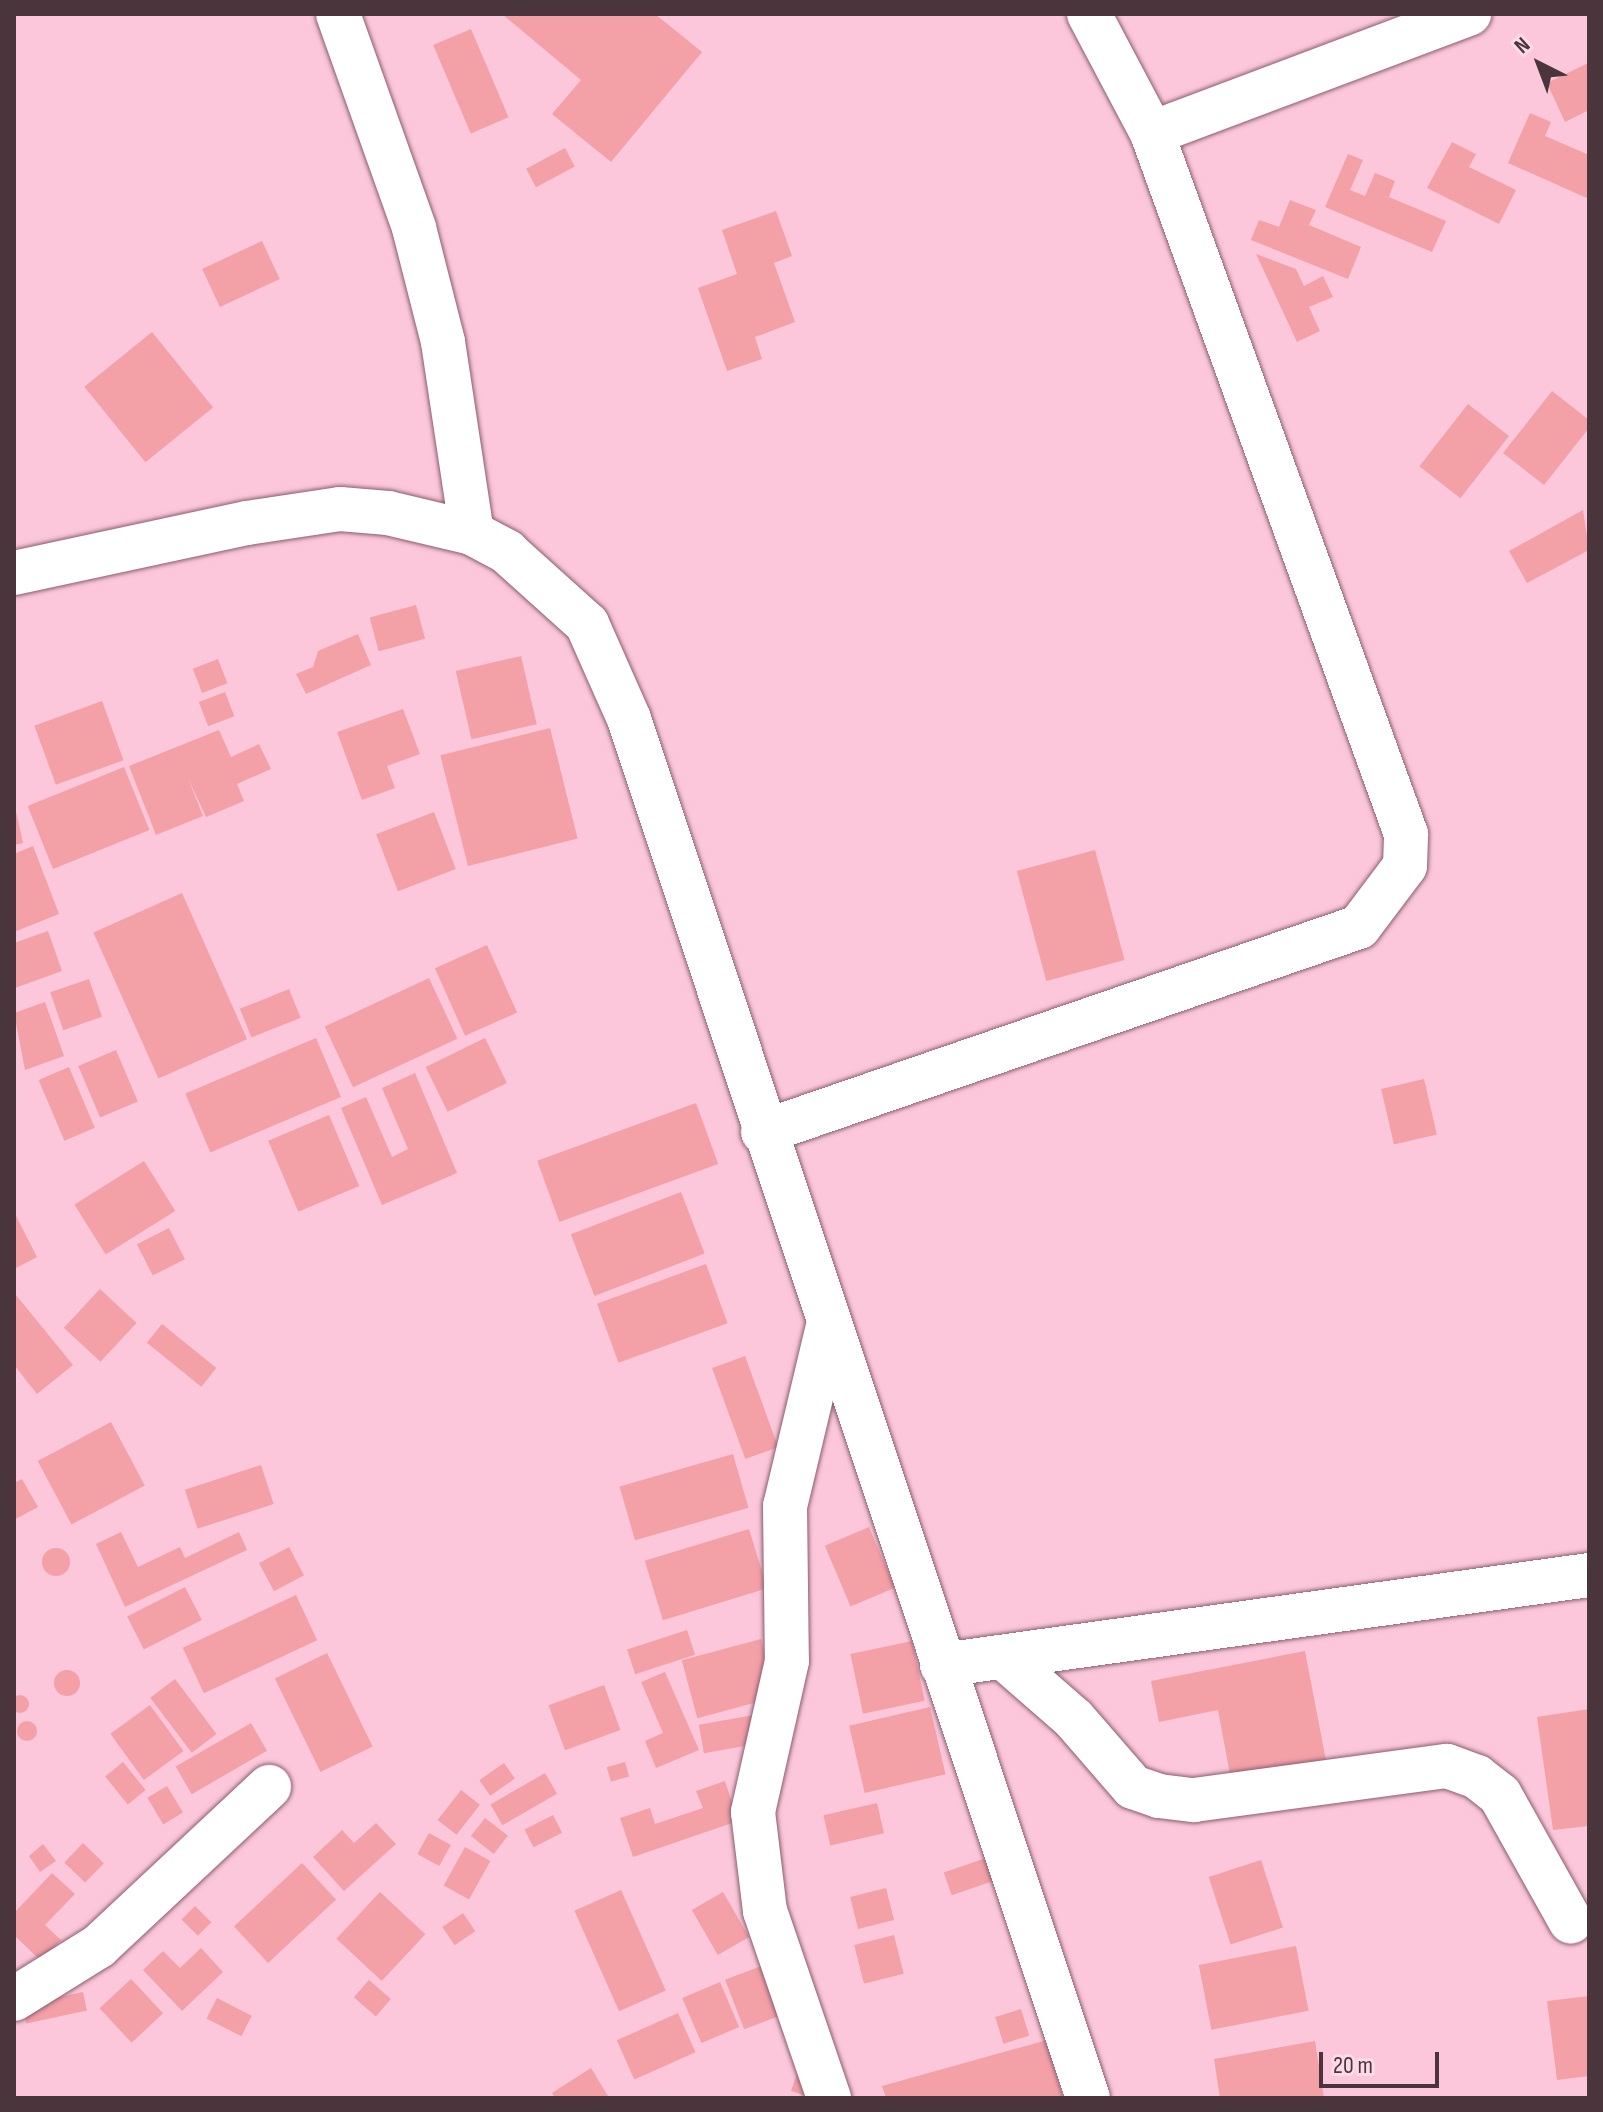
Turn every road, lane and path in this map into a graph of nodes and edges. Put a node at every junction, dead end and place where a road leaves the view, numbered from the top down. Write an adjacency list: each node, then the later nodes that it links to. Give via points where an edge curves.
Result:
1 (338, 14): 5 (street, via 414,228 443,342)
2 (1089, 14): 4 (street)
3 (1469, 14): 4 (street)
4 (1152, 133): 7 (street, via 1406,834 1405,866 1359,927)
5 (472, 533): 6 (street, via 426,519 340,509); 7 (street, via 553,588 602,649)
6 (14, 573)
7 (763, 1132): 8 (street)
8 (828, 1326): 11 (street); 15 (street, via 785,1506 787,1661 753,1812 765,1911)
9 (1589, 1575): 10 (street)
10 (1003, 1657): 11 (street); 13 (street, via 1074,1719 1133,1787 1159,1796 1194,1800 1447,1766 1477,1777 1500,1795)
11 (942, 1665): 16 (street)
12 (269, 1787): 14 (street, via 99,1946)
13 (1571, 1922)
14 (14, 1999)
15 (829, 2098)
16 (1088, 2098)

